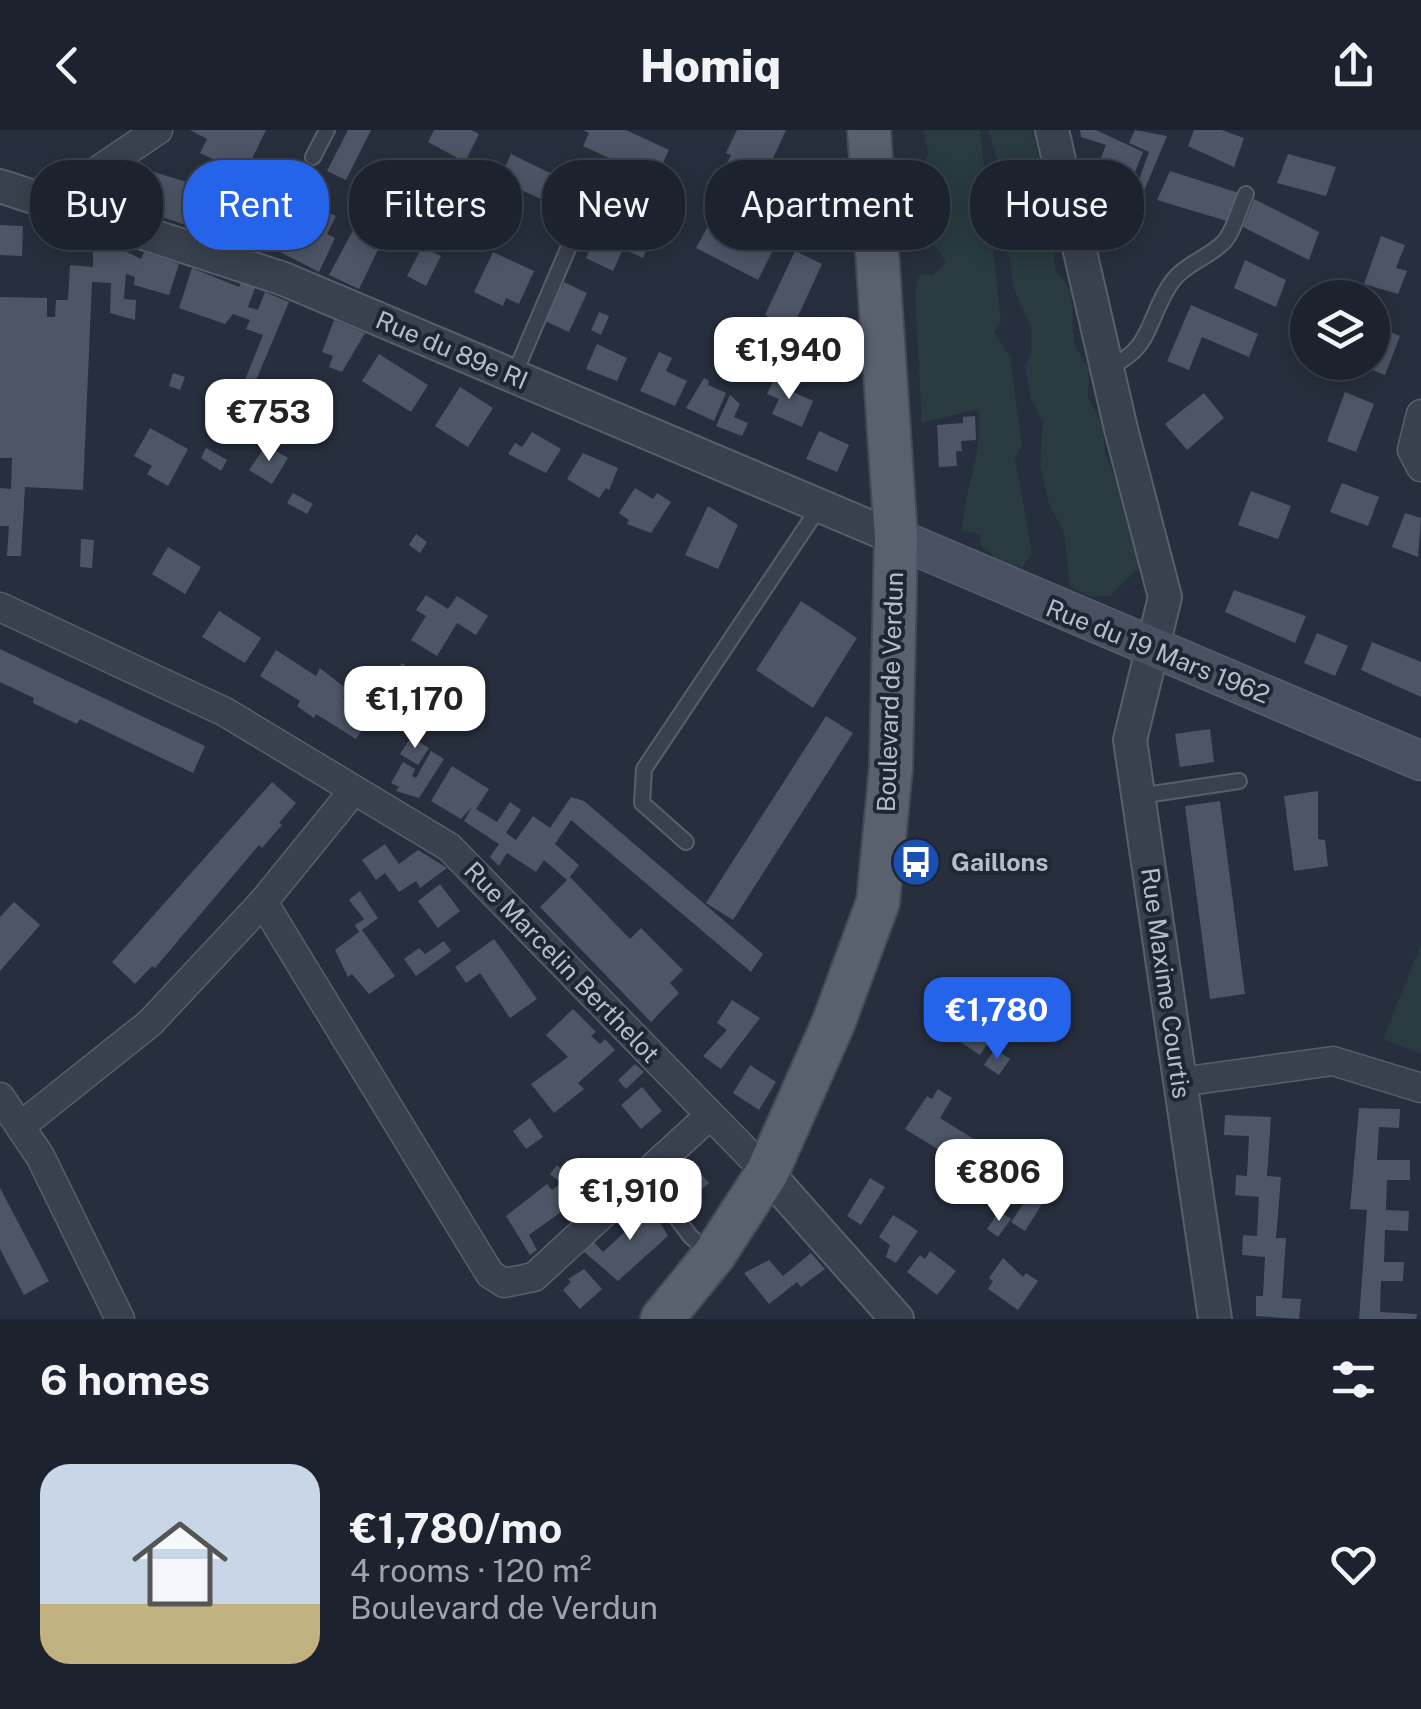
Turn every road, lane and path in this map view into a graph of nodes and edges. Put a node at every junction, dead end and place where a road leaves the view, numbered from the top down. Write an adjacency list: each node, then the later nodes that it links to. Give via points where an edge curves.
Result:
1 (158, 130): 6 (street)
2 (327, 130): 5 (lane)
3 (869, 130): 17 (main road, Boulevard de Verdun)
4 (1052, 130): 12 (street, Rue Maxime Courtis)
5 (313, 157)
6 (113, 160)
7 (0, 186): 9 (street, Rue du 89e RI)
8 (1246, 194): 12 (lane, via 1225,241 1169,286 1145,342)
9 (30, 195)
10 (163, 239): 13 (street, Rue du 89e RI, via 284,279)
11 (568, 250): 13 (lane)
12 (1106, 370): 19 (street, Rue Maxime Courtis, via 1160,567 1165,597)
13 (514, 376): 16 (street, Rue du 89e RI)
14 (1421, 414): 15 (street, via 1412,450)
15 (1421, 467)
16 (820, 506): 17 (street, Rue du 89e RI); 24 (lane, via 644,769 642,803)
17 (896, 538): 19 (main road, Rue du 19 Mars 1962); 31 (main road, Boulevard de Verdun, via 892,766 878,902)
18 (0, 607): 22 (street, Rue Marcelin Berthelot, via 226,712)
19 (1155, 649): 20 (main road, Rue du 19 Mars 1962); 23 (street, Rue Maxime Courtis, via 1130,740)
20 (1421, 761)
21 (1239, 781): 23 (lane)
22 (354, 790): 25 (street); 29 (street, Rue Marcelin Berthelot, via 461,856)
23 (1138, 796): 26 (street, Rue Maxime Courtis)
24 (686, 842)
25 (262, 902): 30 (street, via 150,1023); 32 (street, via 490,1274 513,1284 534,1276)
26 (1180, 1082): 27 (street, via 1334,1061); 37 (street, Rue Maxime Courtis)
27 (1421, 1088)
28 (0, 1097): 30 (street)
29 (709, 1116): 31 (street, Rue Marcelin Berthelot); 32 (street)
30 (22, 1126): 34 (street)
31 (767, 1173): 33 (main road, Boulevard de Verdun); 36 (street, Rue Marcelin Berthelot)
32 (644, 1175): 33 (lane, via 691,1237)
33 (714, 1255): 35 (main road, Boulevard de Verdun)
34 (120, 1319)
35 (662, 1319)
36 (897, 1319)
37 (1215, 1319)

